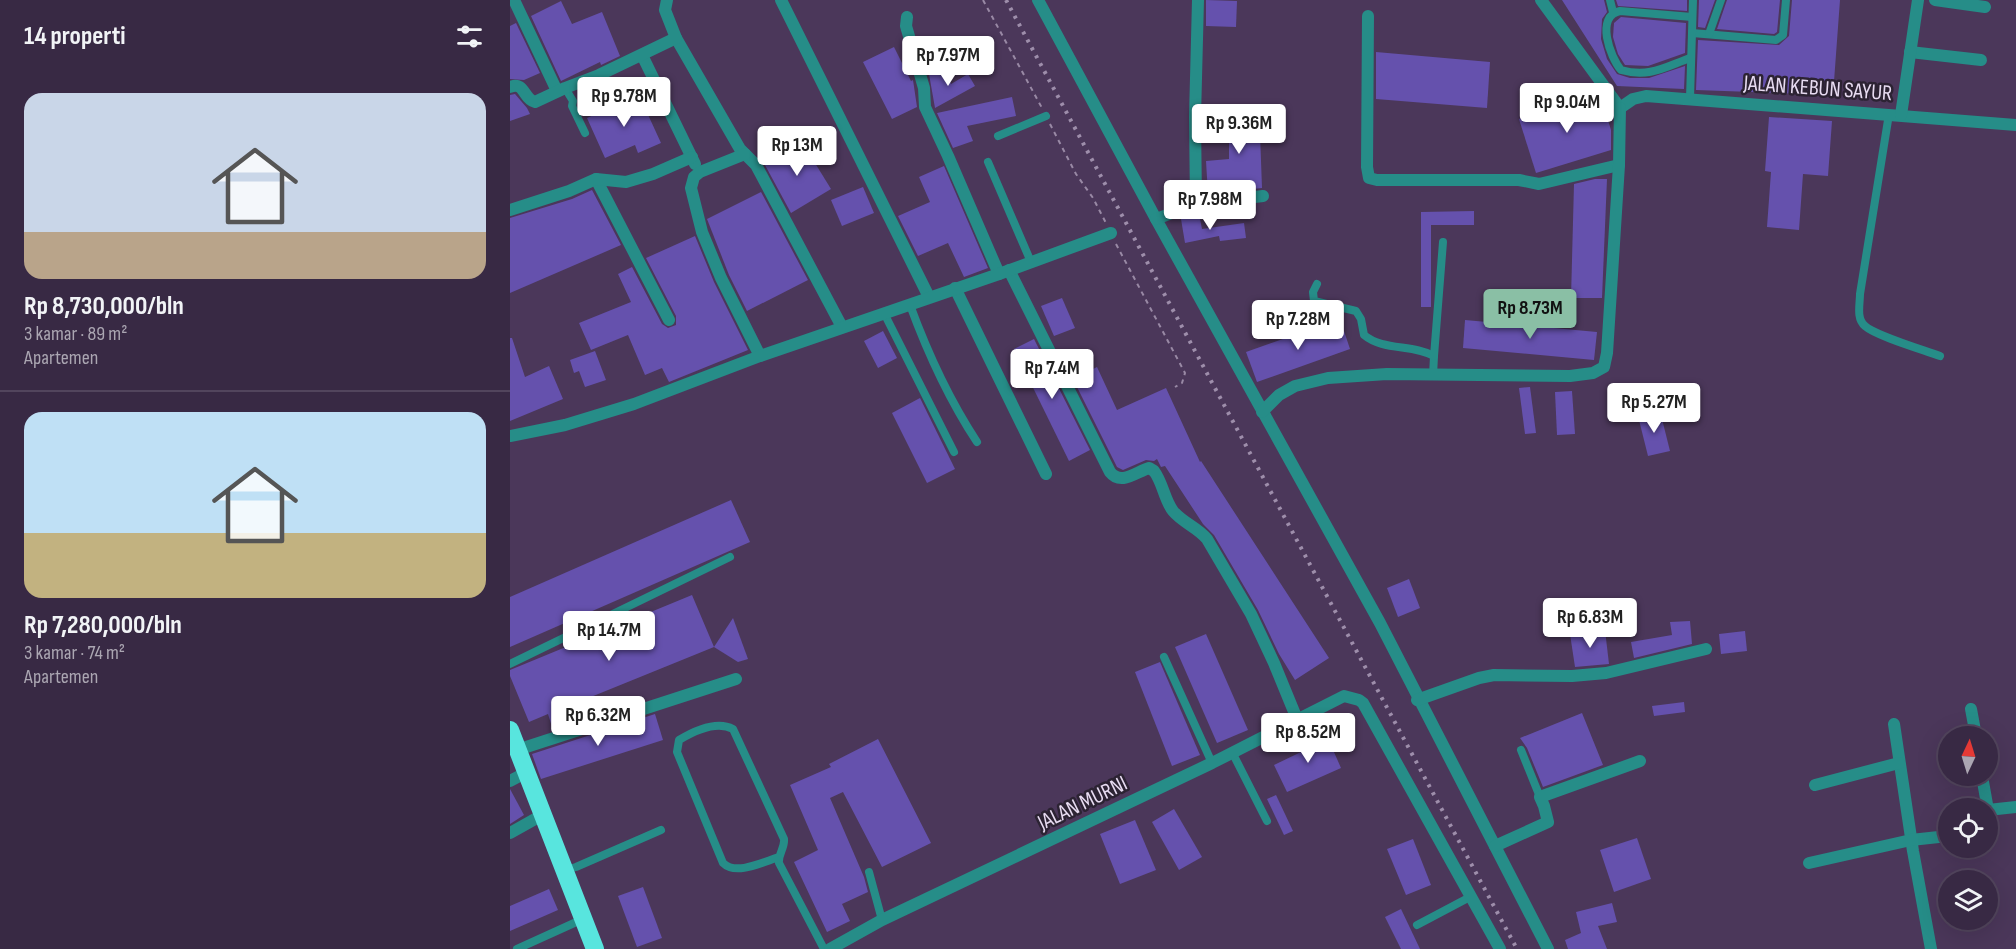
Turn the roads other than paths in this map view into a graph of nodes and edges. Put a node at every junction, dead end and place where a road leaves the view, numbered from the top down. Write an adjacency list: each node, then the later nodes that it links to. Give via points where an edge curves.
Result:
1 (514, 0): 26 (street)
2 (667, 0): 20 (street, via 665,10)
3 (781, 0): 50 (street)
4 (1038, 0): 43 (street)
5 (1198, 0): 41 (street)
6 (1540, 0): 28 (street)
7 (1610, 0): 14 (lane)
8 (1693, 0): 17 (lane)
9 (1721, 0): 19 (lane)
10 (1786, 0): 19 (lane, via 1781,38)
11 (1918, 0): 21 (street)
12 (1935, 0): 13 (street)
13 (1985, 7)
14 (1613, 12): 17 (lane); 23 (lane, via 1606,20 1606,31 1615,63 1621,70 1650,73)
15 (1368, 16): 37 (street, via 1370,178 1519,180 1539,184)
16 (907, 17): 47 (street, via 925,108)
17 (1692, 17): 18 (lane)
18 (1692, 33): 19 (lane); 23 (lane)
19 (1709, 34)
20 (676, 38): 22 (street); 34 (street)
21 (1910, 52): 24 (street); 29 (street)
22 (642, 55): 26 (street); 35 (street)
23 (1690, 57): 27 (lane)
24 (1981, 60)
25 (510, 87): 26 (street, via 522,87 535,102)
26 (561, 89): 32 (lane, via 573,101)
27 (1690, 98): 28 (street, JALAN KEBUN SAYUR, via 1646,96); 29 (street, JALAN KEBUN SAYUR)
28 (1620, 108): 37 (street)
29 (1895, 114): 31 (street, JALAN KEBUN SAYUR); 57 (lane, via 1859,316 1864,326 1880,334)
30 (1044, 116): 33 (lane)
31 (2016, 125)
32 (585, 133)
33 (998, 136)
34 (745, 154): 38 (street); 54 (street, via 756,165)
35 (692, 157): 38 (street); 39 (street, via 626,182)
36 (988, 162): 46 (lane)
37 (1620, 165): 58 (street, via 1604,367 1570,376)
38 (700, 172): 55 (street, via 691,188 702,232)
39 (596, 179): 42 (street); 53 (street)
40 (1263, 196): 41 (street)
41 (1196, 204): 43 (street)
42 (510, 210)
43 (1156, 219): 59 (street)
44 (1111, 233): 46 (street)
45 (1443, 242): 56 (lane)
46 (1031, 262): 47 (street)
47 (1004, 272): 49 (street); 71 (street, via 1110,472 1120,479 1149,468 1157,476 1172,509 1207,539 1256,624)
48 (1317, 284): 56 (lane, via 1314,301 1356,310 1368,339)
49 (955, 288): 50 (street); 63 (street)
50 (929, 297): 51 (street)
51 (910, 305): 52 (street); 61 (lane, via 937,372)
52 (884, 313): 54 (street); 62 (lane)
53 (669, 320)
54 (842, 327): 55 (street)
55 (760, 356): 60 (street, via 634,404 565,425)
56 (1434, 356): 58 (lane)
57 (1940, 356)
58 (1433, 376): 59 (street, via 1328,378 1295,386)
59 (1262, 412): 69 (street, via 1380,623)
60 (510, 436)
61 (977, 442)
62 (954, 452)
63 (1046, 474)
64 (730, 557): 67 (lane)
65 (1706, 649): 69 (street, via 1606,673 1494,675)
66 (1164, 657): 80 (lane)
67 (510, 664)
68 (735, 679): 75 (street)
69 (1417, 699): 93 (street)
70 (1971, 709): 73 (street)
71 (1297, 719): 77 (street, JALAN MURNI); 98 (street, JALAN MURNI, via 1344,696 1363,703)
72 (1894, 724): 79 (street)
73 (1974, 726)
74 (510, 730): 75 (highway)
75 (517, 750): 81 (highway)
76 (1521, 750): 84 (lane)
77 (1232, 752): 80 (street, JALAN MURNI); 88 (lane)
78 (1640, 761): 84 (street)
79 (1899, 762): 83 (street); 92 (street)
80 (1212, 763): 100 (street, JALAN MURNI)
81 (527, 772): 82 (street); 87 (highway)
82 (510, 781)
83 (1815, 785)
84 (1540, 797): 93 (street, via 1548,822)
85 (2016, 807): 86 (street)
86 (1998, 809)
87 (544, 814): 90 (street); 96 (highway)
88 (1267, 821)
89 (661, 830): 96 (lane)
90 (510, 833)
91 (1938, 837): 92 (street)
92 (1911, 840): 95 (street); 109 (street)
93 (1495, 846): 108 (street)
94 (778, 857): 94 (lane, via 784,839 733,729 719,725 679,740 677,752 723,863 734,869); 105 (lane)
95 (1809, 863)
96 (564, 870): 99 (highway)
97 (869, 872): 100 (lane)
98 (1467, 898): 101 (lane); 107 (street)
99 (583, 919): 102 (lane); 104 (highway)
100 (882, 920): 106 (street, JALAN MURNI)
101 (1417, 925)
102 (536, 945): 103 (lane)
103 (517, 949)
104 (595, 949)
105 (824, 949)
106 (830, 949)
107 (1500, 949)
108 (1548, 949)
109 (1931, 949)

